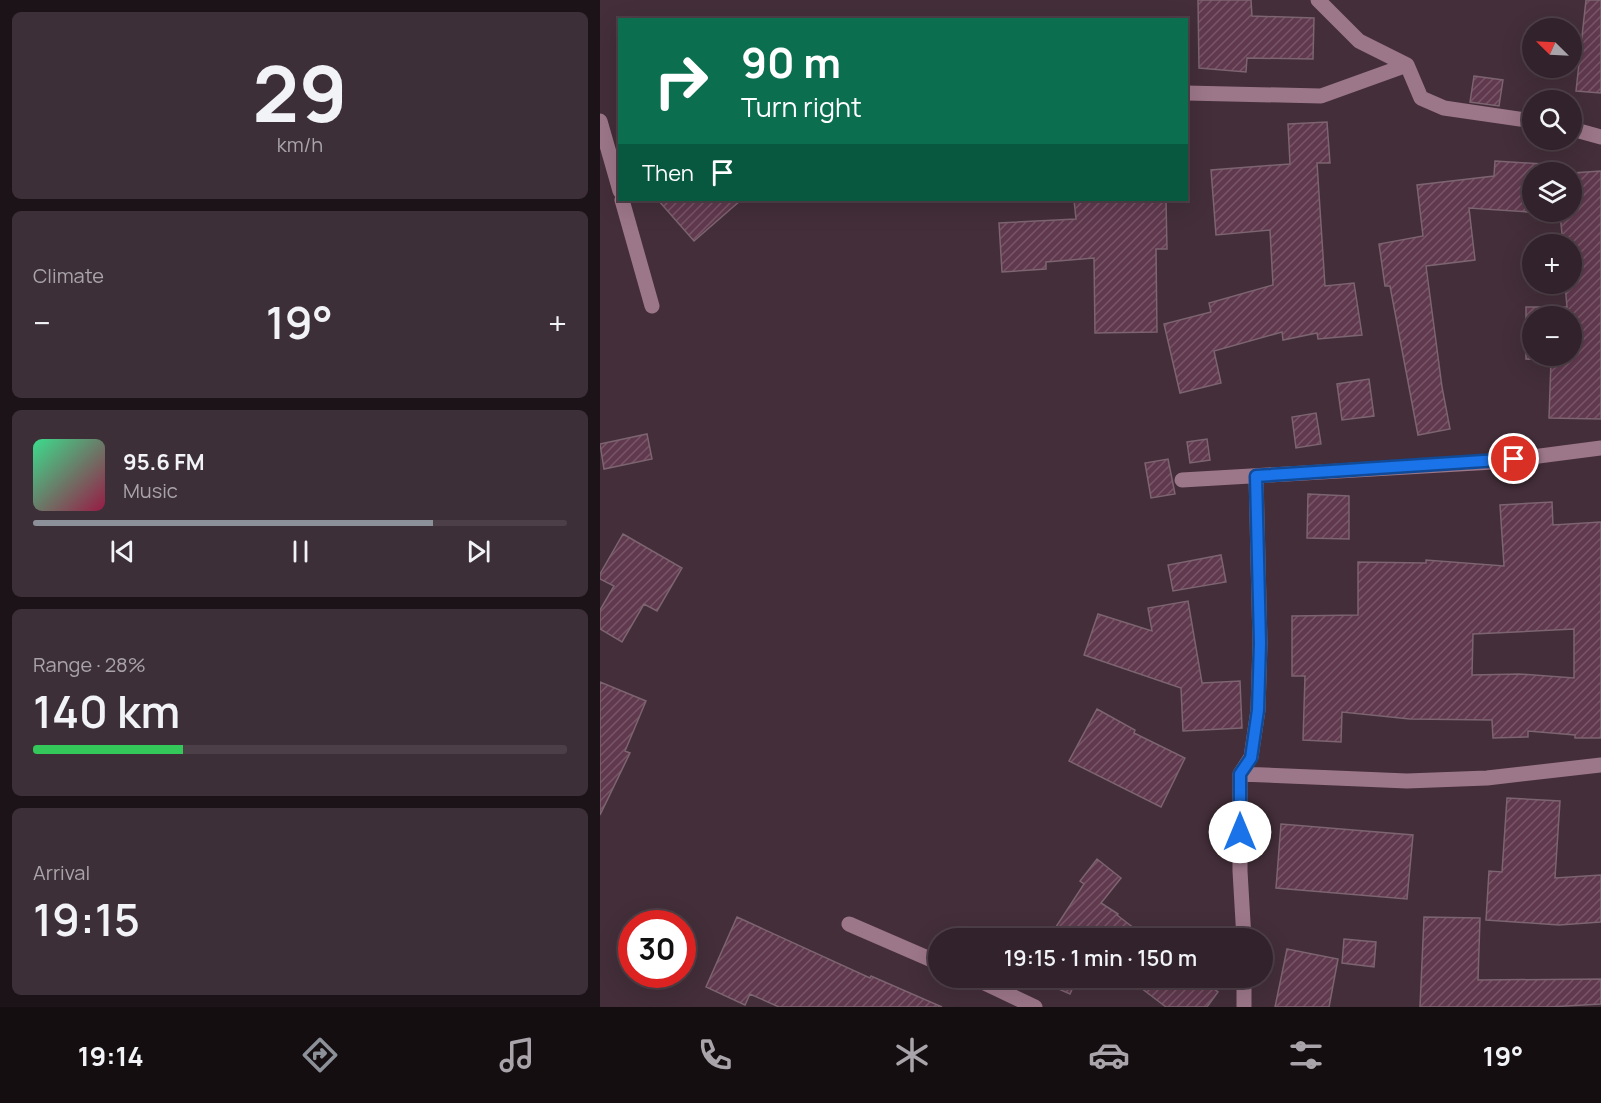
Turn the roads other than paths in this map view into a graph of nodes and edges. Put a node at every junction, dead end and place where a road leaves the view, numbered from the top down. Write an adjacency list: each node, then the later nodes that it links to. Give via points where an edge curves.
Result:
1 (1318, 0): 2 (street, via 1359,41)
2 (1407, 65): 3 (street, via 1321,96); 4 (street, via 1421,98 1444,108)
3 (1188, 93)
4 (1522, 119)
5 (600, 121): 8 (street)
6 (1582, 132): 7 (street)
7 (1601, 137)
8 (618, 183)
9 (622, 201): 10 (street)
10 (652, 306)
11 (1601, 448): 12 (street, via 1493,462)
12 (1256, 476): 13 (street); 15 (street, via 1258,710 1251,758)
13 (1182, 480)
14 (1601, 765): 15 (street, via 1487,778 1407,781)
15 (1240, 774): 17 (street)
16 (849, 924): 18 (street)
17 (1243, 928)
18 (928, 958)
19 (987, 988): 21 (street)
20 (1244, 988): 23 (street)
21 (1002, 1000): 22 (street)
22 (1035, 1007)
23 (1244, 1007)

